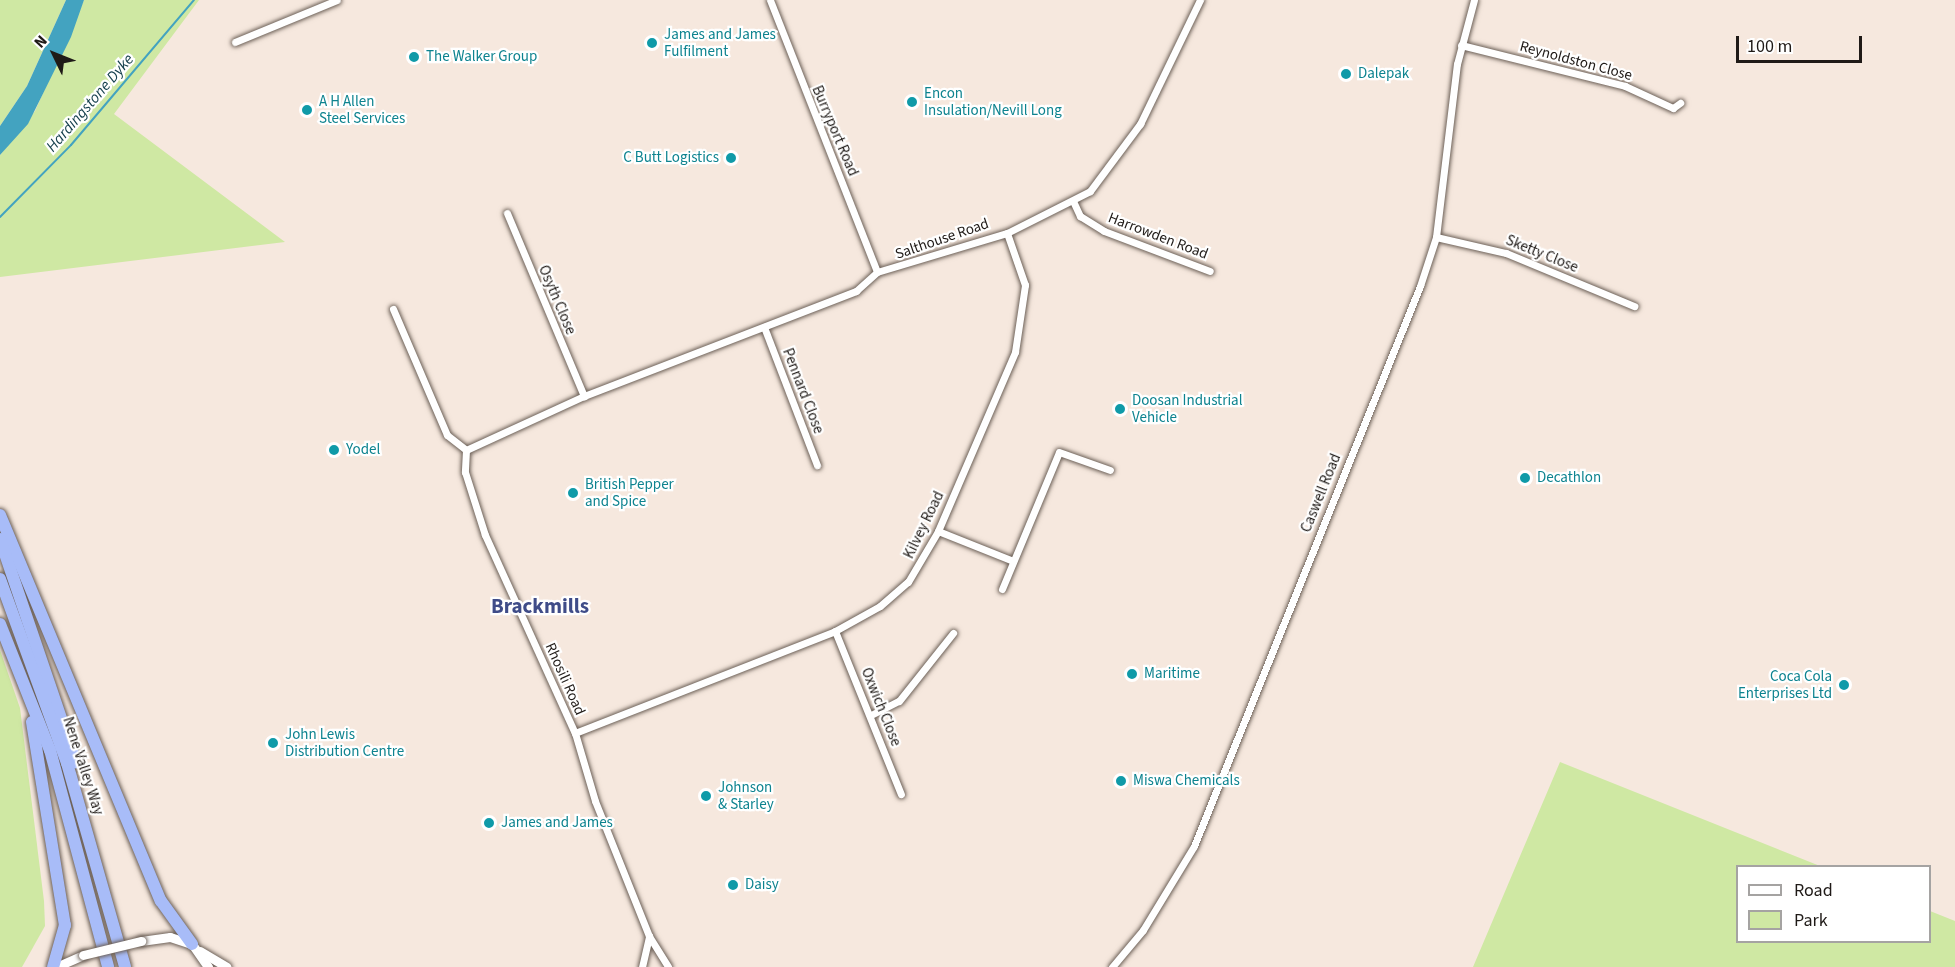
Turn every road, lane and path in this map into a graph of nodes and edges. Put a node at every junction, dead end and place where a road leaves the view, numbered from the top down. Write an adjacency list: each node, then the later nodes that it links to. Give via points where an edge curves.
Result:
1 (337, 0): 5 (street)
2 (770, 0): 13 (street, Burryport Road)
3 (1200, 0): 8 (street, Salthouse Road, via 1171,65 1117,162)
4 (1474, 0): 6 (street, Caswell Road)
5 (235, 42)
6 (1461, 45): 7 (street, Reynoldston Close, via 1625,86 1673,108); 11 (street, Caswell Road)
7 (1680, 102)
8 (1073, 201): 10 (street, Salthouse Road); 12 (street, Harrowden Road, via 1080,216 1104,231)
9 (507, 213): 17 (street, Osyth Close)
10 (1007, 233): 13 (street, Salthouse Road); 22 (street, Kilvey Road, via 1025,285 1025,307 1015,352)
11 (1436, 237): 14 (street, Sketty Close, via 1506,253); 44 (street, Caswell Road, via 1382,384 1194,846 1143,930)
12 (1210, 271)
13 (878, 272): 16 (street, Salthouse Road, via 856,291)
14 (1634, 306)
15 (393, 309): 18 (street, via 447,435)
16 (764, 327): 17 (street, Salthouse Road); 19 (street, Pennard Close)
17 (584, 396): 18 (street, Salthouse Road)
18 (466, 450): 32 (street, Rhosili Road, via 465,472 485,535)
19 (817, 465)
20 (1110, 470): 24 (street, via 1059,452)
21 (0, 515): 36 (highway, via 160,901)
22 (938, 531): 24 (street); 28 (street, Kilvey Road, via 908,582 880,606)
23 (0, 539): 34 (highway, via 78,770)
24 (1013, 561): 26 (street)
25 (0, 579): 34 (highway, Nene Valley Way)
26 (1002, 589)
27 (0, 624): 30 (highway, Nene Valley Way)
28 (835, 631): 31 (street, Oxwich Close); 32 (street, Kilvey Road)
29 (953, 633): 31 (street, via 899,701)
30 (28, 697): 37 (highway, via 65,925); 38 (highway, Nene Valley Way, via 73,826)
31 (871, 716): 33 (street, Oxwich Close)
32 (575, 733): 35 (street, Rhosili Road, via 595,801)
33 (901, 794)
34 (87, 826): 39 (highway, Nene Valley Way)
35 (649, 936): 42 (street); 43 (street, Rhosili Road)
36 (195, 947): 37 (street, bridge, via 171,936 83,955); 40 (street); 41 (street)
37 (54, 967)
38 (108, 967)
39 (125, 967)
40 (208, 967)
41 (227, 967)
42 (642, 967)
43 (668, 967)
44 (1112, 967)

